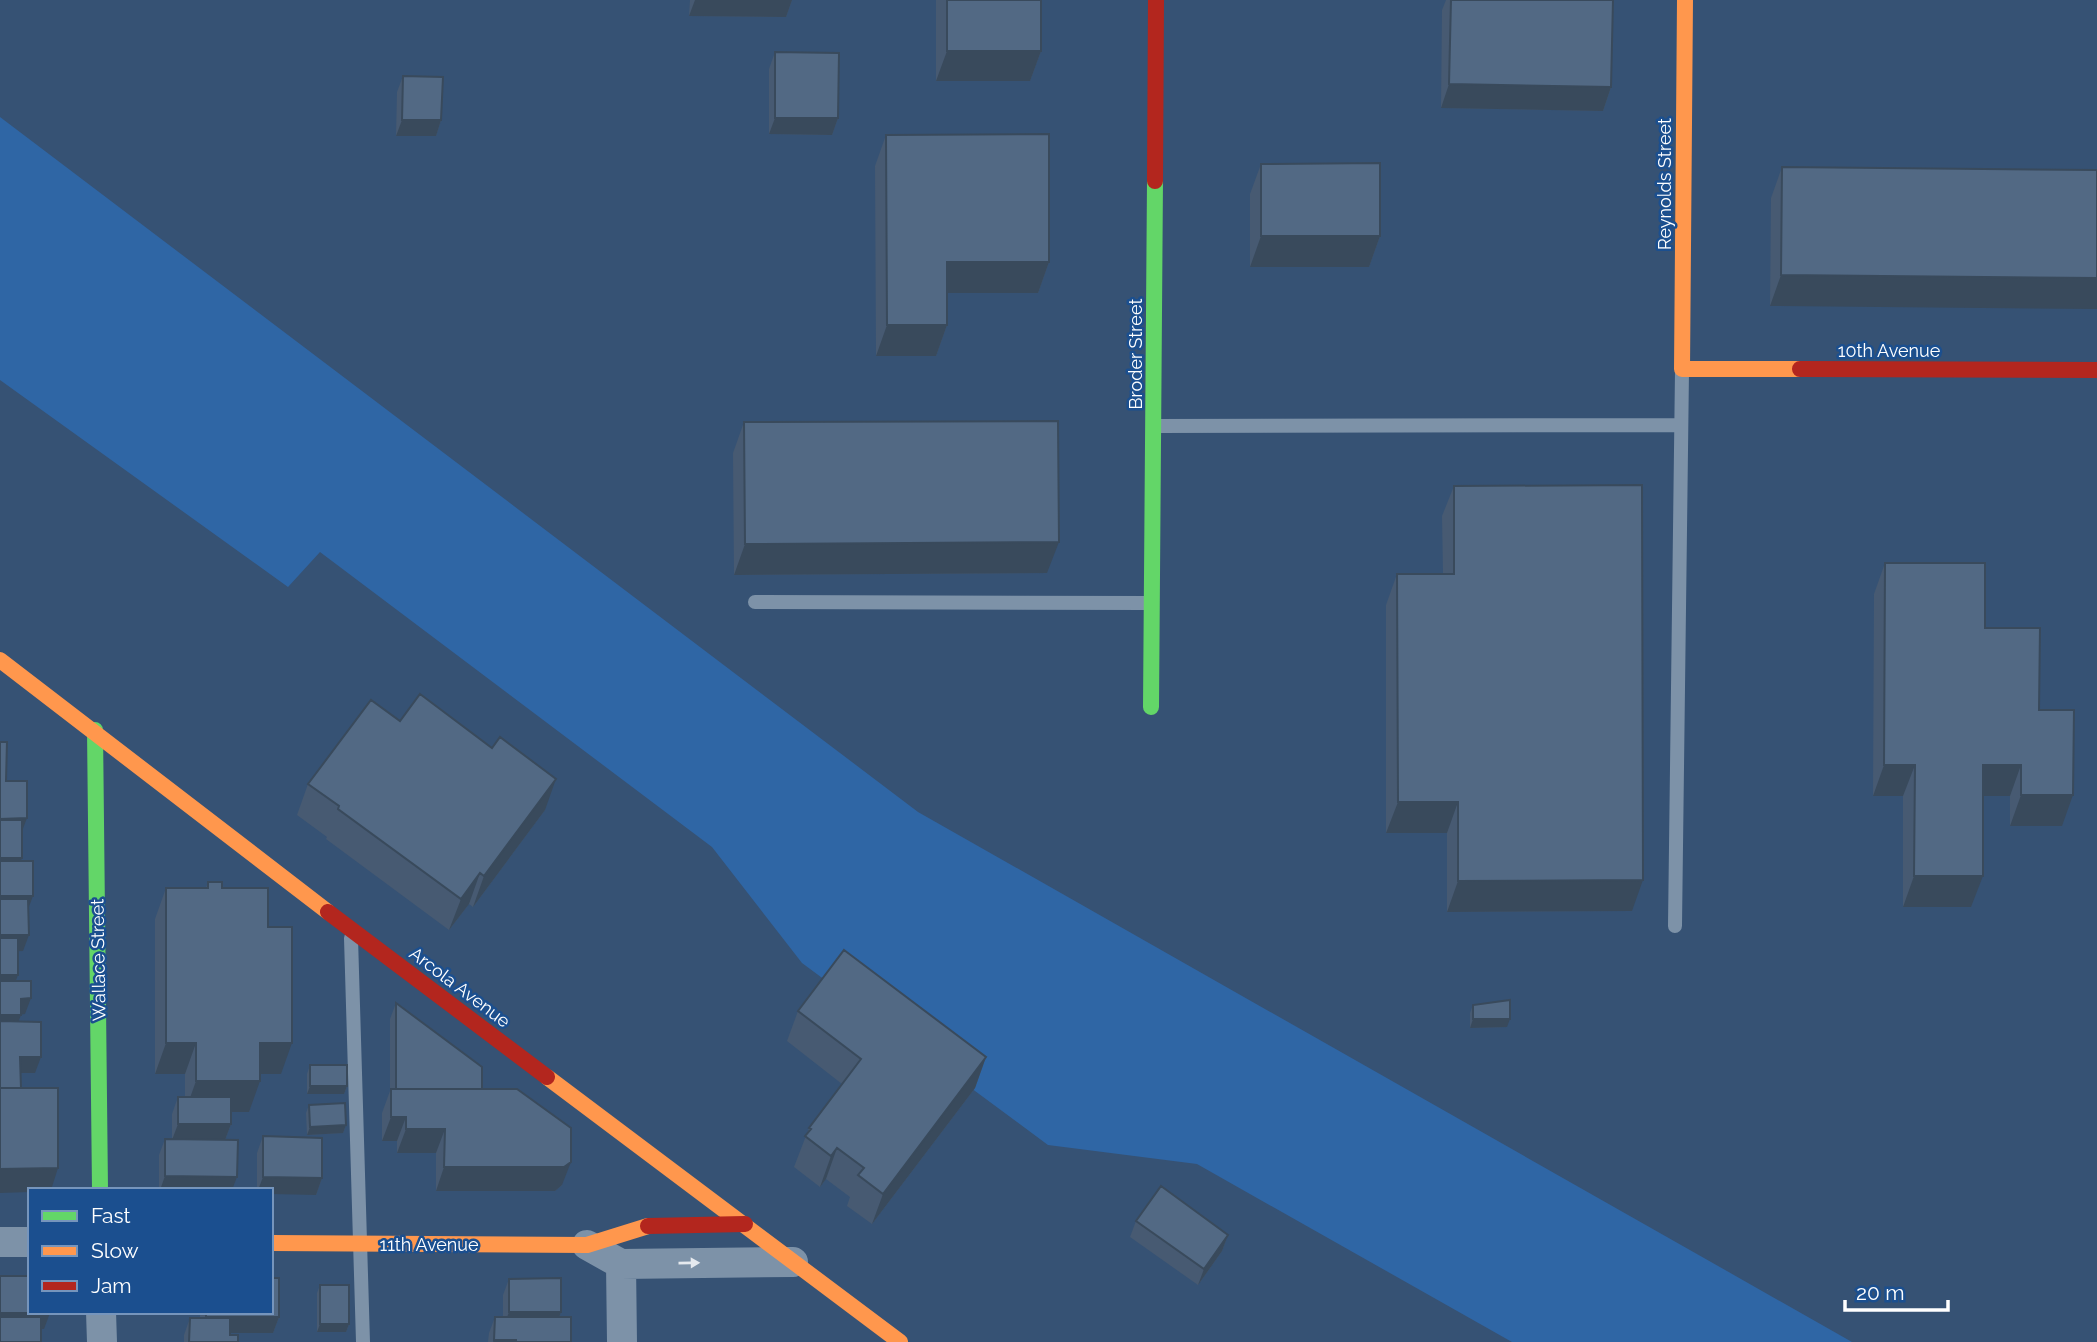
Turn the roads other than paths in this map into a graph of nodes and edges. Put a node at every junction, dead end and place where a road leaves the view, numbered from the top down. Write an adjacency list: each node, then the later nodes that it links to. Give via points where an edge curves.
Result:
1 (1156, 0): 6 (street, Broder Street)
2 (1685, 0): 3 (street, Reynolds Street)
3 (1682, 369): 4 (street, 10th Avenue); 5 (lane)
4 (2097, 370)
5 (1679, 425): 6 (lane); 12 (lane)
6 (1153, 426): 8 (street, Broder Street)
7 (755, 602): 8 (lane)
8 (1152, 603): 10 (street, Broder Street)
9 (0, 660): 11 (street, Arcola Avenue)
10 (1151, 707)
11 (96, 730): 13 (street, Arcola Avenue); 14 (street, Wallace Street)
12 (1675, 926)
13 (351, 930): 15 (street, Arcola Avenue); 19 (lane)
14 (100, 1188)
15 (746, 1224): 20 (street, 11th Avenue, via 644,1226); 21 (street, Arcola Avenue)
16 (0, 1242): 17 (street)
17 (28, 1242)
18 (273, 1243): 19 (street, 11th Avenue)
19 (362, 1243): 20 (street, 11th Avenue); 26 (lane)
20 (587, 1245): 22 (street, 11th Avenue)
21 (793, 1262): 22 (street, 11th Avenue, one-way to 21); 24 (street, Arcola Avenue)
22 (621, 1264): 27 (street)
23 (101, 1314): 25 (street)
24 (892, 1339)
25 (102, 1342)
26 (363, 1342)
27 (622, 1342)

